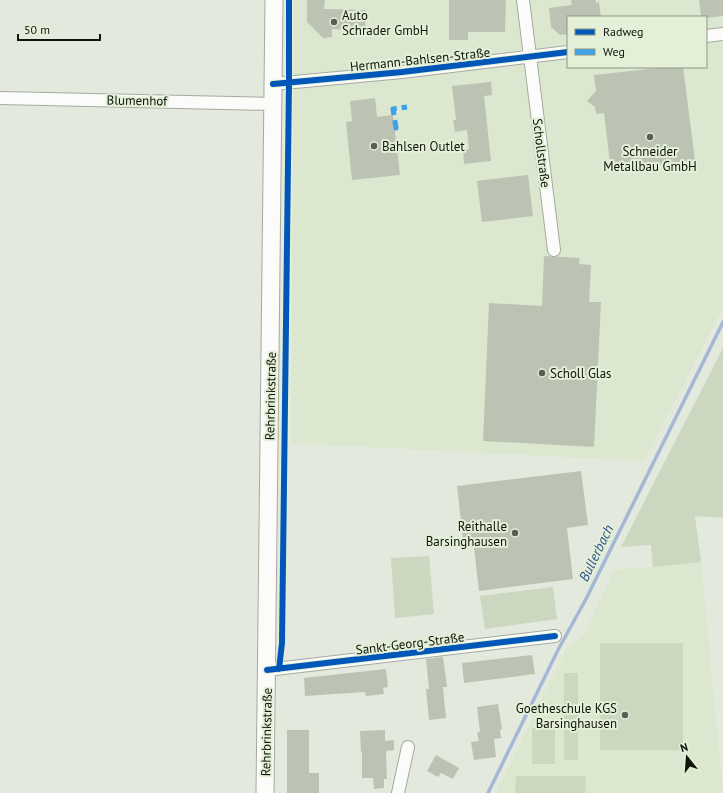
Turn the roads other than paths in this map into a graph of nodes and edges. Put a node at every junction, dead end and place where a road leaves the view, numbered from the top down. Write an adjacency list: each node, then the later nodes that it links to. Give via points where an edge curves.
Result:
1 (274, 0): 7 (main road, Rehrbrinkstraße)
2 (523, 0): 6 (street, Schollstraße)
3 (723, 34): 4 (street)
4 (707, 36)
5 (567, 52): 6 (street, Hermann-Bahlsen-Straße)
6 (529, 57): 7 (street, Hermann-Bahlsen-Straße, via 409,72); 10 (street, Schollstraße)
7 (273, 84): 9 (main road, Rehrbrinkstraße)
8 (0, 98): 9 (street, Blumenhof)
9 (273, 104): 12 (main road, Rehrbrinkstraße)
10 (554, 250)
11 (556, 636): 12 (street, Sankt-Georg-Straße)
12 (267, 670): 14 (main road, Rehrbrinkstraße)
13 (408, 747): 15 (street)
14 (265, 793)
15 (398, 793)

